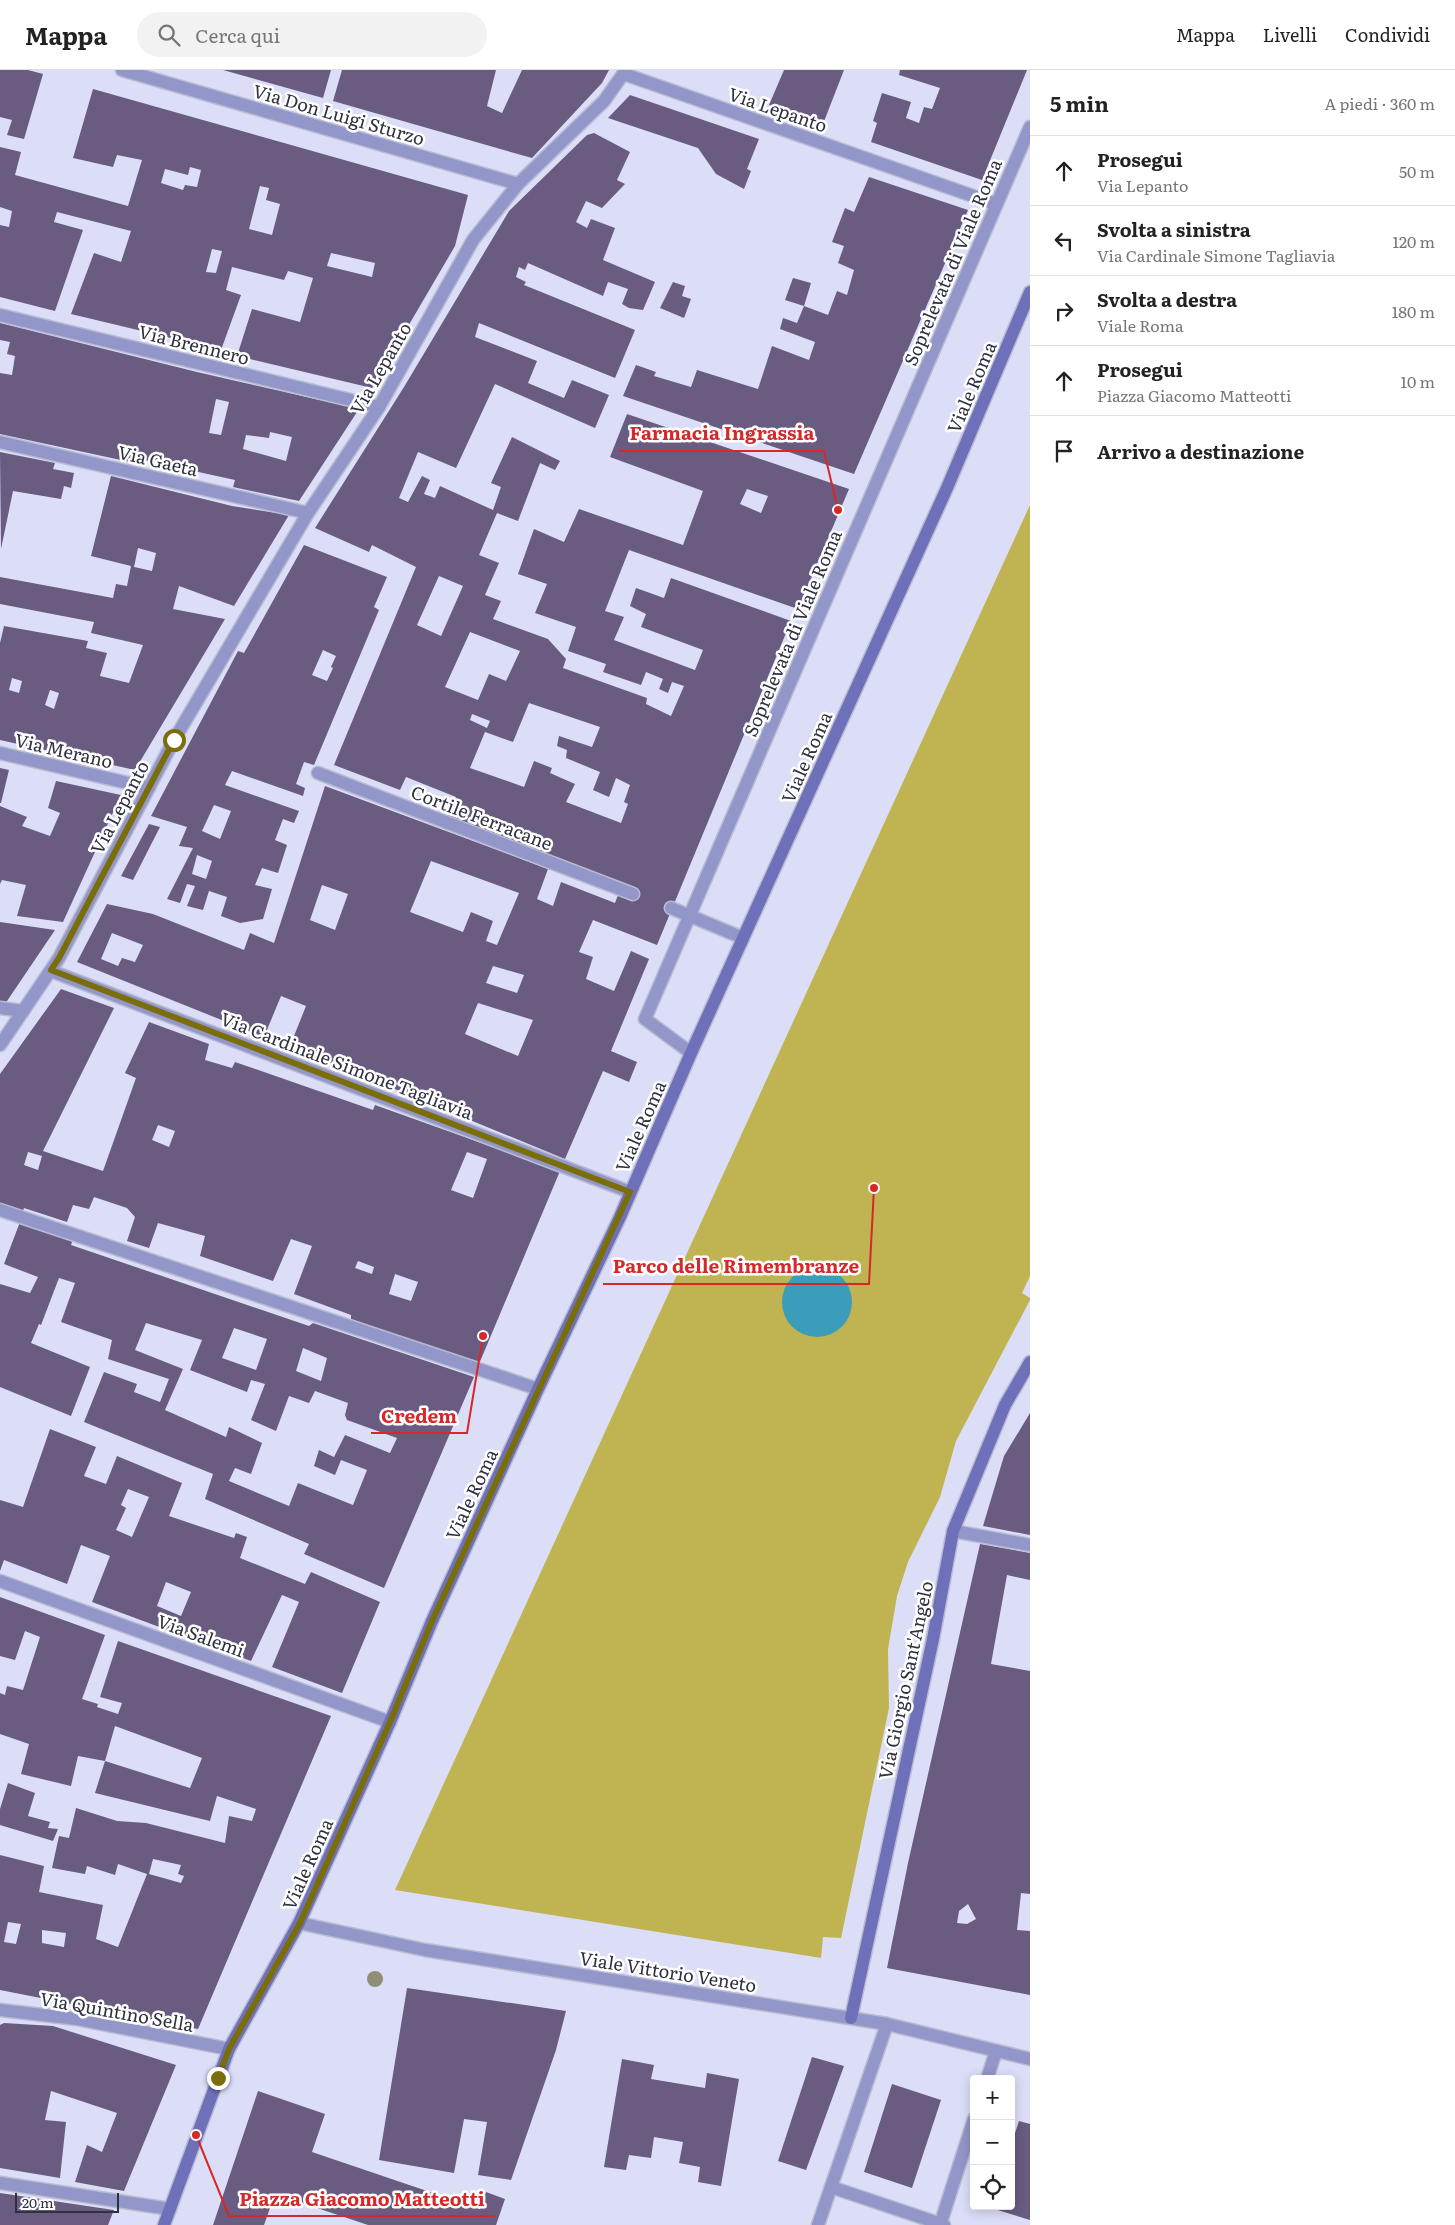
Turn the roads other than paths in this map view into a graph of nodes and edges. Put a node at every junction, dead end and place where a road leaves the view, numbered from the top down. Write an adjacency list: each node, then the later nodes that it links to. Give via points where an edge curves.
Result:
1 (122, 70): 4 (street, Via Don Luigi Sturzo)
2 (625, 72): 4 (street, Via Lepanto, via 604,101); 5 (street, Via Lepanto)
3 (1030, 127): 5 (street, Soprelevata di Viale Roma)
4 (518, 184): 9 (street, Via Lepanto, via 473,240)
5 (996, 204): 17 (street, Soprelevata di Viale Roma)
6 (1030, 292): 7 (main road, Viale Roma)
7 (1026, 311): 18 (main road, Viale Roma)
8 (0, 314): 9 (street, Via Brennero)
9 (379, 407): 11 (street, Via Lepanto)
10 (0, 442): 11 (street, Via Gaeta)
11 (308, 512): 14 (street, Via Lepanto)
12 (0, 753): 14 (street, Via Merano)
13 (318, 773): 15 (street, Cortile Ferracane)
14 (149, 788): 19 (street, Via Lepanto)
15 (633, 894)
16 (671, 908): 17 (street)
17 (688, 916): 18 (street); 23 (street, Soprelevata di Viale Roma, via 645,1019)
18 (743, 938): 23 (main road, Viale Roma)
19 (51, 970): 21 (street, Via Lepanto); 24 (street, Via Cardinale Simone Tagliavia)
20 (0, 1008): 21 (street)
21 (23, 1011): 22 (street, Via Lepanto)
22 (0, 1045)
23 (691, 1053): 24 (main road, Viale Roma)
24 (630, 1192): 27 (main road, Viale Roma)
25 (0, 1210): 27 (street)
26 (1030, 1362): 28 (main road, Via Giorgio Sant'Angelo, via 1005,1406)
27 (538, 1389): 31 (main road, Viale Roma, via 432,1621)
28 (953, 1531): 29 (street); 34 (main road, Via Giorgio Sant'Angelo, via 931,1649)
29 (1030, 1545)
30 (0, 1581): 31 (street, Via Salemi)
31 (390, 1722): 32 (main road, Viale Roma)
32 (300, 1923): 34 (street, Viale Vittorio Veneto, via 425,1950); 36 (main road, Viale Roma)
33 (0, 2010): 36 (street, Via Quintino Sella, via 77,2019)
34 (851, 2018): 35 (street, Viale Vittorio Veneto)
35 (887, 2024): 37 (street, Viale Vittorio Veneto); 42 (street)
36 (229, 2049): 43 (main road, Viale Roma)
37 (996, 2051): 38 (street, Viale Vittorio Veneto); 39 (street)
38 (1030, 2059)
39 (988, 2075)
40 (974, 2120): 46 (street)
41 (0, 2183): 43 (street)
42 (831, 2187): 45 (street); 46 (street)
43 (170, 2209): 44 (main road, Viale Roma)
44 (164, 2225)
45 (818, 2225)
46 (940, 2225)

